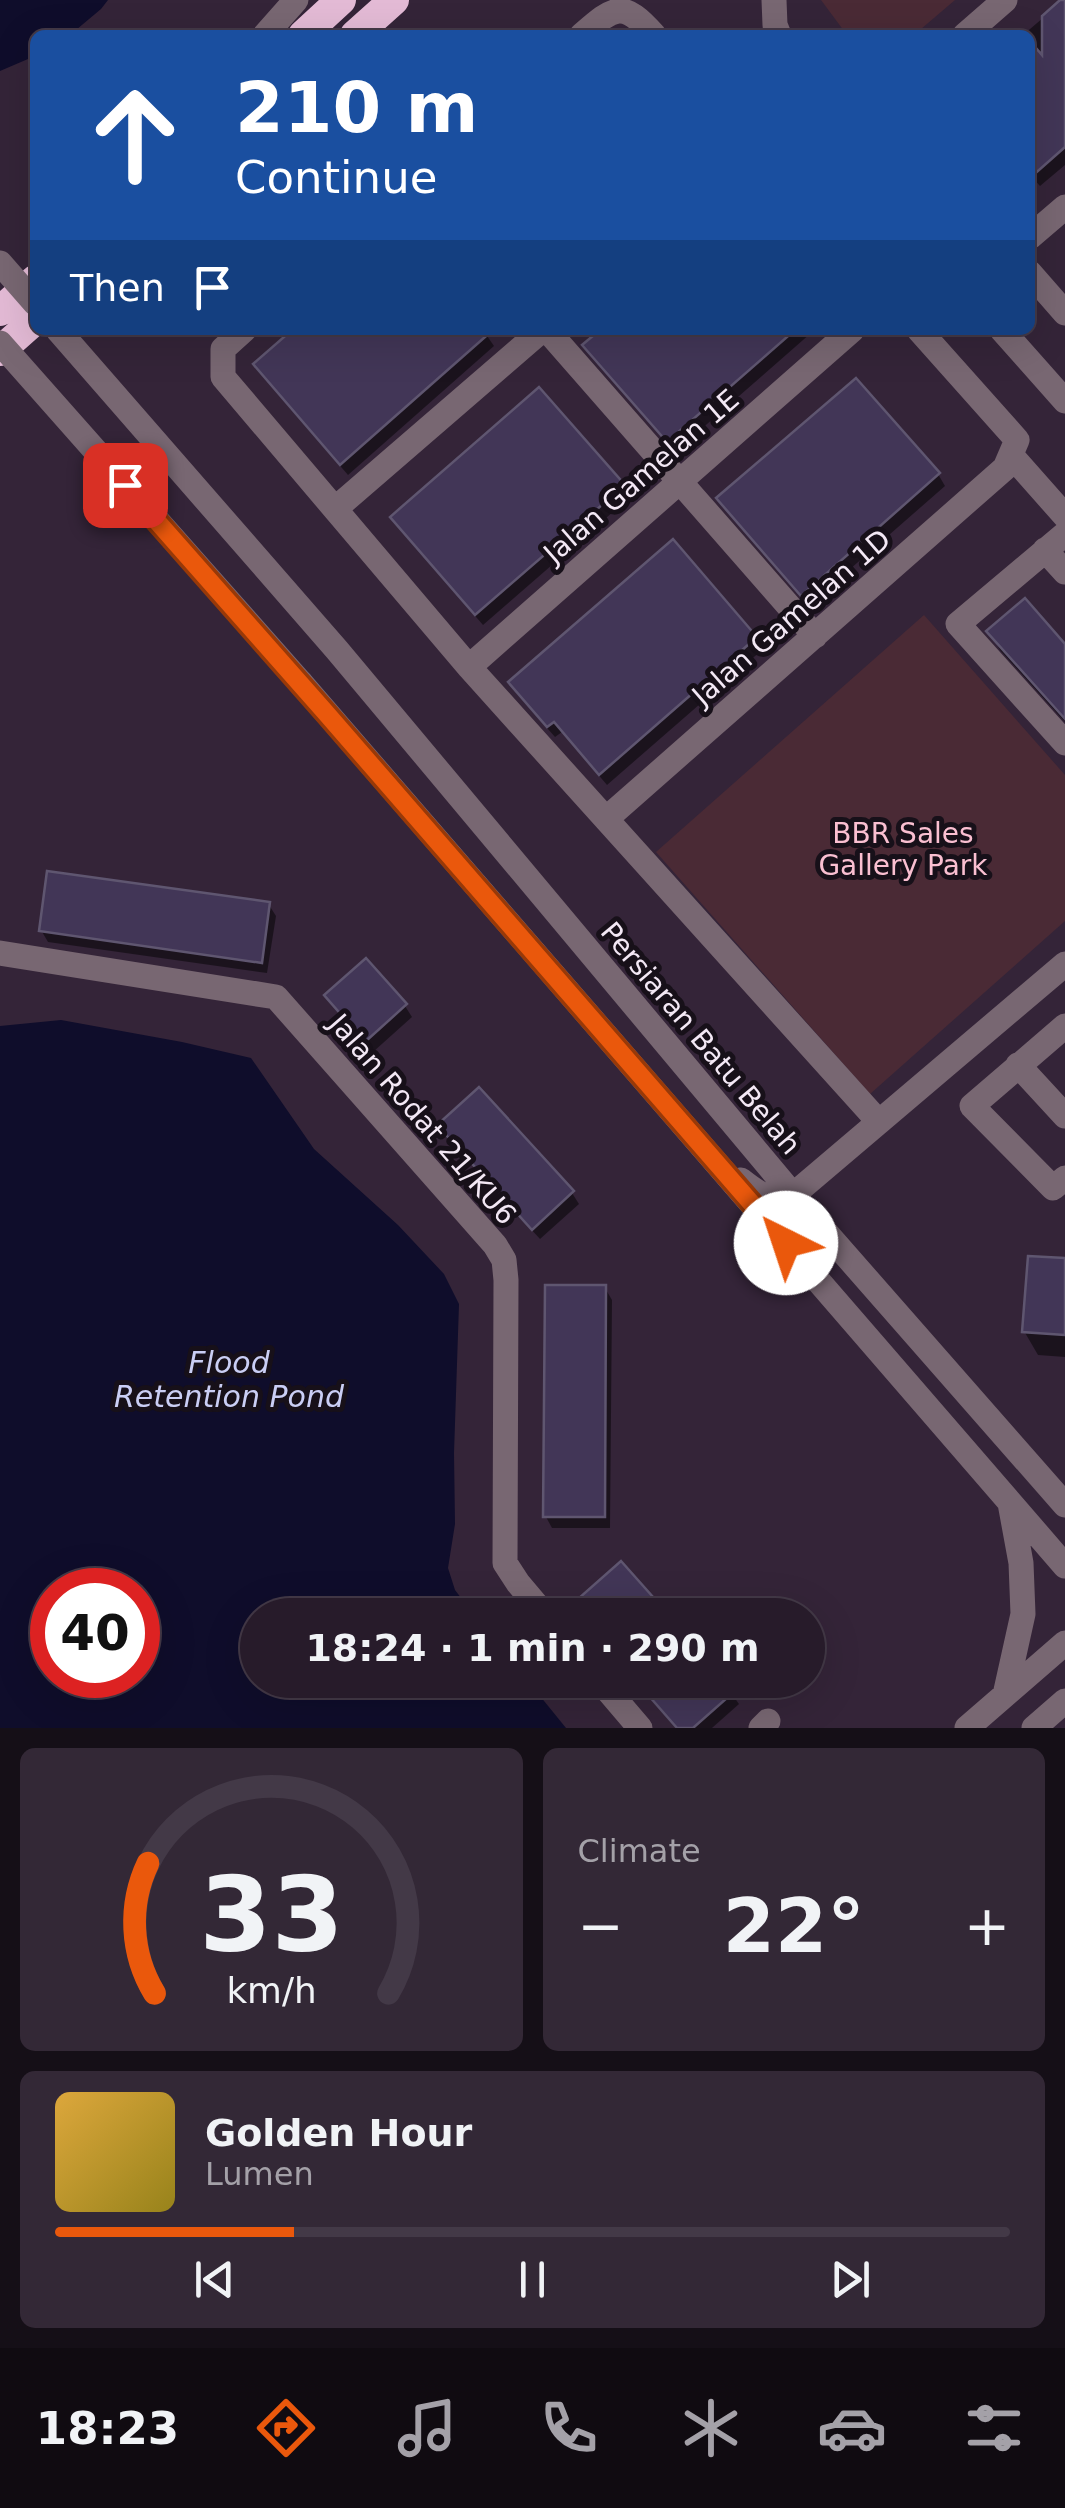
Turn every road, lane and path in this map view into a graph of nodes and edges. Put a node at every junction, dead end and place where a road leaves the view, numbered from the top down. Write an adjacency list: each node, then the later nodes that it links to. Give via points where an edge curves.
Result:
1 (296, 0): 6 (street)
2 (341, 0): 7 (highway)
3 (394, 0): 8 (highway)
4 (774, 0): 11 (street)
5 (1005, 0): 12 (street)
6 (269, 30)
7 (308, 30)
8 (360, 30)
9 (588, 30): 10 (street, via 620,10)
10 (650, 30)
11 (778, 30)
12 (970, 30)
13 (1065, 206): 14 (street)
14 (1035, 233)
15 (0, 263): 18 (street, bridge)
16 (1035, 279): 20 (street)
17 (30, 284): 19 (highway)
18 (30, 297)
19 (0, 311)
20 (1065, 314)
21 (30, 325): 30 (highway)
22 (62, 335): 50 (street, Persiaran Batu Belah, via 337,650)
23 (238, 335): 34 (street, via 223,349 223,377)
24 (538, 335): 34 (street)
25 (548, 335): 33 (street)
26 (846, 335): 33 (street, Jalan Gamelan 1E)
27 (924, 335): 32 (street, via 1018,440)
28 (1006, 335): 31 (street)
29 (0, 343): 48 (street, bridge)
30 (0, 352)
31 (1065, 401)
32 (1011, 455): 35 (street); 38 (street, Jalan Gamelan 1D, via 1005,468)
33 (680, 482): 38 (street); 39 (street, Jalan Gamelan 1E)
34 (335, 509): 39 (street)
35 (1065, 516)
36 (1055, 542): 37 (street); 40 (street, via 958,624)
37 (1065, 572)
38 (815, 636): 41 (street, Jalan Gamelan 1D)
39 (469, 667): 41 (street)
40 (1065, 743)
41 (606, 819): 47 (street)
42 (0, 953): 56 (street, Jalan Rodat 21/KU6, via 276,997 495,1246 506,1280 506,1563)
43 (1065, 964): 47 (street)
44 (1065, 1026): 45 (street)
45 (1018, 1064): 46 (street); 49 (street, via 972,1106 1053,1188)
46 (1065, 1116)
47 (879, 1122): 50 (street)
48 (711, 1156): 50 (street, via 763,1196); 53 (street)
49 (1065, 1178)
50 (793, 1196): 51 (street, Persiaran Batu Belah)
51 (1036, 1472): 52 (street); 54 (street, Persiaran Batu Belah)
52 (1065, 1488)
53 (1010, 1504): 55 (street); 58 (street, via 1023,1614)
54 (1065, 1506)
55 (1065, 1566)
56 (531, 1598)
57 (1065, 1643): 58 (street)
58 (1005, 1696): 64 (street)
59 (615, 1698): 63 (street)
60 (1065, 1701): 62 (street)
61 (1065, 1720): 62 (street)
62 (1036, 1726)
63 (640, 1728)
64 (968, 1728)

